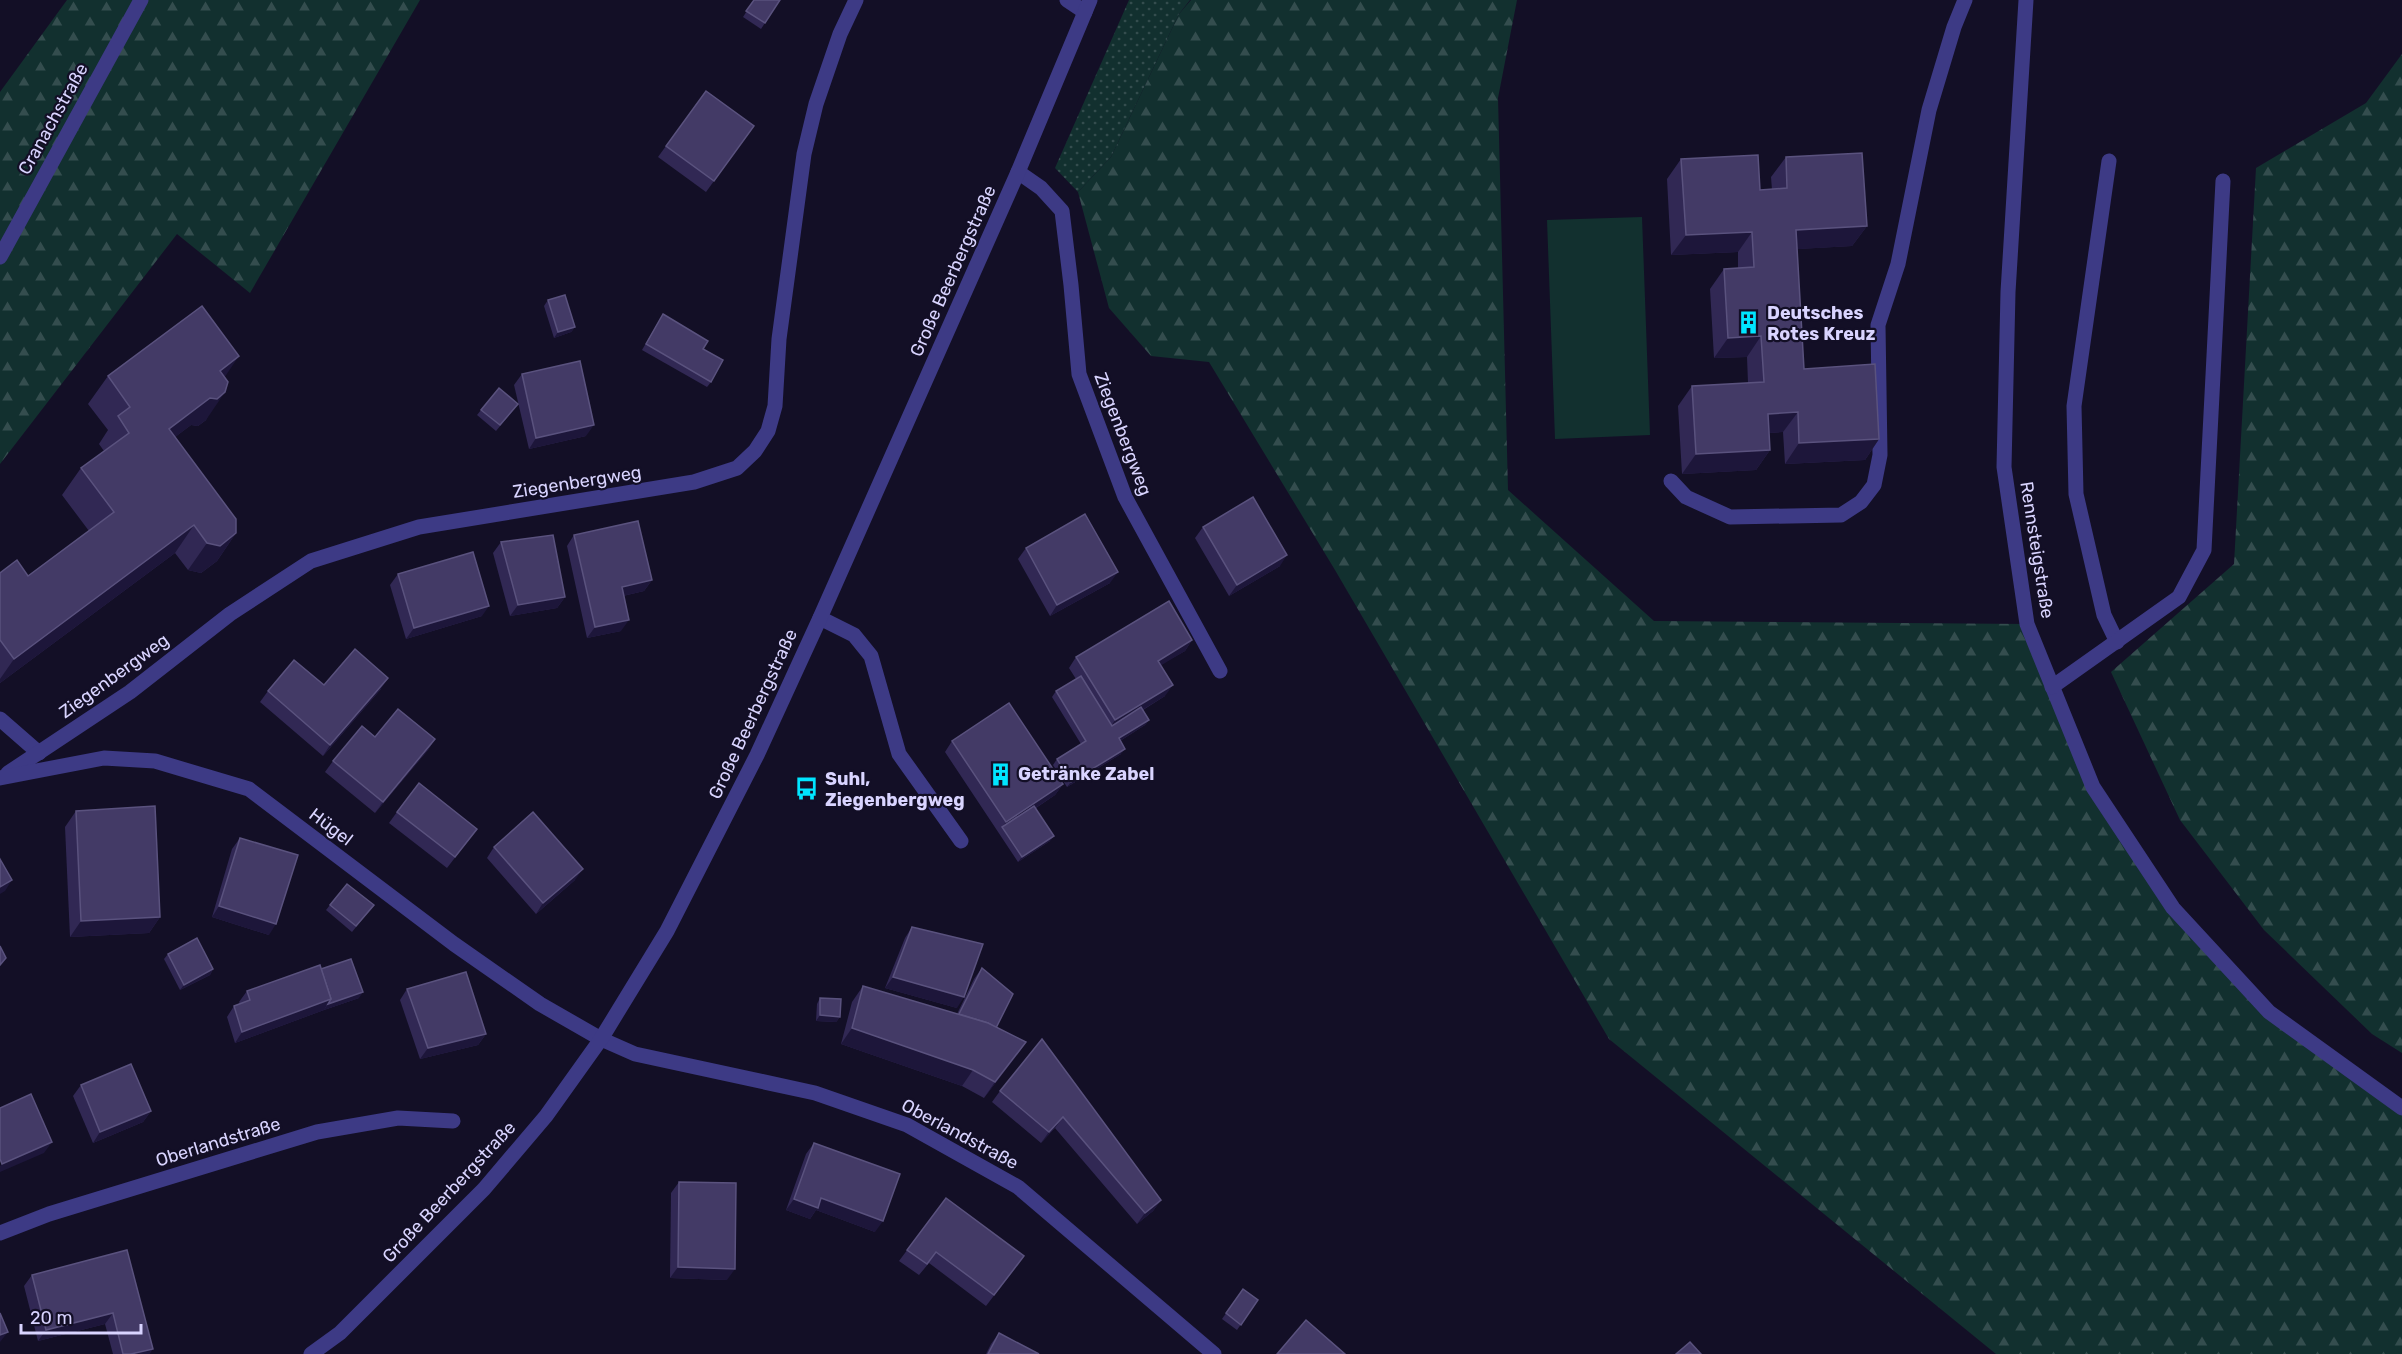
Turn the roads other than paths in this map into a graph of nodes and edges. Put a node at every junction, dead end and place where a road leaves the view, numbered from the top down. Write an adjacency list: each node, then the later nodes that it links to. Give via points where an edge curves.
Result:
1 (141, 0): 10 (street, Cranachstraße)
2 (856, 0): 17 (street, Ziegenbergweg, via 816,104 804,154 779,339 775,406 768,431 738,468 694,482 419,527 311,561 230,614 130,692)
3 (1067, 0): 6 (street)
4 (1965, 0): 11 (street, via 1929,110 1898,264 1878,325 1880,455 1874,485 1861,502 1841,515 1730,517 1686,497)
5 (2026, 0): 15 (street, Rennsteigstraße, via 2008,292 2004,467 2027,624)
6 (1087, 6): 8 (street, Große Beerbergstraße)
7 (2109, 161): 13 (street, via 2074,406 2076,494 2104,615)
8 (1018, 172): 12 (street, Große Beerbergstraße); 14 (street, Ziegenbergweg, via 1041,188 1062,211 1079,374 1125,497)
9 (2223, 181): 13 (street, via 2204,550 2179,597)
10 (0, 257)
11 (1671, 481)
12 (820, 618): 19 (street, via 854,635 871,656 899,754); 20 (street, Große Beerbergstraße, via 757,754 672,921)
13 (2117, 642): 15 (street)
14 (1220, 671)
15 (2052, 687): 21 (street, Rennsteigstraße, via 2093,787 2173,908 2269,1012)
16 (0, 719): 17 (street)
17 (39, 753): 18 (street, Ziegenbergweg)
18 (1, 776): 20 (street, Hügel, via 104,758 155,761 249,789 454,944 540,1004)
19 (961, 841)
20 (601, 1039): 24 (street, Große Beerbergstraße, via 546,1116 484,1189 340,1333); 25 (street, Oberlandstraße, via 635,1054 815,1092 907,1125 1018,1187)
21 (2402, 1108)
22 (453, 1121): 23 (street, Oberlandstraße, via 398,1118 317,1132 49,1214)
23 (0, 1233)
24 (311, 1354)
25 (1214, 1354)

